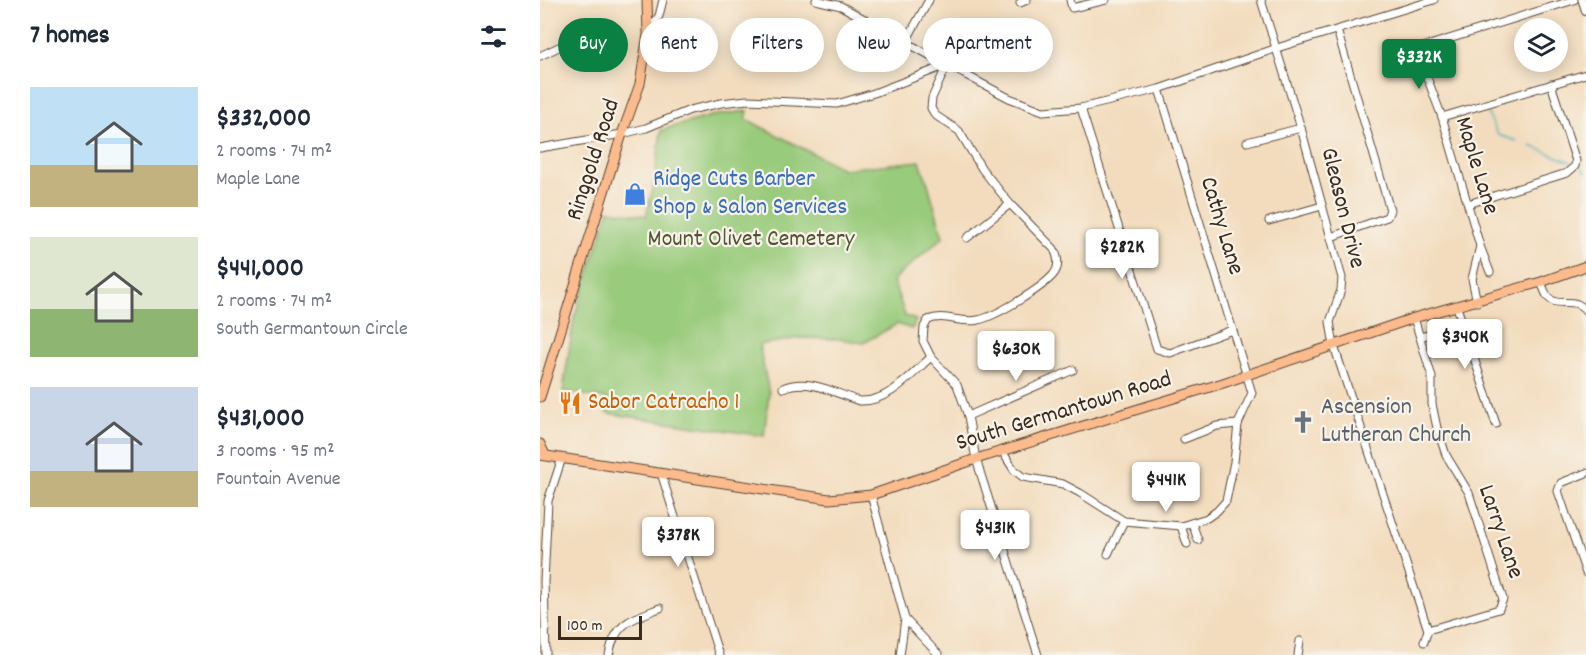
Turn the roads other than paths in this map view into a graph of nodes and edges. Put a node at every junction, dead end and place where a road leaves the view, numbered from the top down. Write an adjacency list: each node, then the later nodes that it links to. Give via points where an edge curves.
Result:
1 (647, 0): 12 (main road, Ringgold Road)
2 (663, 0): 13 (street)
3 (816, 0): 14 (street, via 841,6)
4 (929, 0): 16 (street)
5 (1106, 0): 10 (street)
6 (1261, 0): 18 (street, Gleason Drive)
7 (1434, 0): 15 (street)
8 (1574, 0): 28 (street, Maple Lane, via 1420,48 1416,57)
9 (1582, 0): 11 (street)
10 (1071, 4)
11 (1586, 12)
12 (648, 18)
13 (658, 18)
14 (863, 18)
15 (1337, 30): 18 (street); 37 (street, via 1390,214)
16 (911, 32)
17 (558, 47): 19 (street)
18 (1277, 48): 26 (street); 29 (street, Gleason Drive)
19 (540, 56)
20 (642, 72): 30 (main road, Ringgold Road)
21 (929, 72): 30 (street, via 837,104 747,100 721,103)
22 (944, 72): 33 (street, via 931,108 959,131)
23 (960, 72): 27 (street, via 1043,111)
24 (1586, 74): 25 (street)
25 (1551, 84): 28 (street); 34 (street, via 1575,166 1567,173)
26 (1159, 89): 27 (street); 48 (street, Cathy Lane)
27 (1081, 108): 48 (street, via 1157,350 1170,353)
28 (1442, 117): 34 (street, Maple Lane)
29 (1301, 128): 31 (street); 35 (street, Gleason Drive)
30 (622, 134): 32 (street); 55 (main road, Ringgold Road)
31 (1247, 142)
32 (540, 148)
33 (1010, 204): 38 (street); 51 (street, via 1054,249 1058,257 1054,274 1027,295 980,320 966,322 944,316 928,320 923,333)
34 (1468, 204): 39 (street, Maple Lane)
35 (1322, 206): 36 (street); 37 (street, Gleason Drive)
36 (1269, 221)
37 (1331, 237): 50 (street, Gleason Drive, via 1342,279 1330,322)
38 (968, 238)
39 (1480, 246): 41 (street, Maple Lane); 43 (street, Maple Lane, via 1472,279)
40 (1586, 266): 42 (main road, South Germantown Road)
41 (1490, 272)
42 (1541, 282): 43 (main road, South Germantown Road); 45 (street, via 1548,298 1558,303 1573,301)
43 (1477, 302): 44 (main road, South Germantown Road)
44 (1457, 308): 46 (main road, South Germantown Road); 47 (street)
45 (1586, 311)
46 (1414, 318): 49 (street, Larry Lane); 50 (main road, South Germantown Road)
47 (1465, 329): 49 (street, via 1455,327); 58 (street)
48 (1232, 330): 53 (street, Cathy Lane)
49 (1420, 337): 77 (street, Larry Lane, via 1432,377 1437,428 1446,455 1469,493 1503,599 1499,609)
50 (1334, 346): 53 (main road, South Germantown Road); 77 (street, Gleason Drive)
51 (931, 357): 54 (street, via 893,390 866,401 806,384); 56 (street, via 957,385)
52 (1073, 370): 56 (street)
53 (1246, 374): 57 (street, Cathy Lane, via 1252,393); 61 (main road, South Germantown Road)
54 (783, 388)
55 (540, 397)
56 (968, 417): 64 (street)
57 (1238, 424): 59 (street, via 1217,426); 69 (street, Cathy Lane, via 1226,501 1207,518)
58 (1496, 424)
59 (1184, 439)
60 (540, 444): 62 (main road)
61 (1002, 451): 64 (main road, South Germantown Road); 68 (street, via 1023,477 1062,484)
62 (543, 455): 63 (main road, South Germantown Road)
63 (562, 458): 65 (main road, South Germantown Road); 80 (street, via 548,501)
64 (976, 459): 67 (main road, South Germantown Road); 85 (street)
65 (661, 473): 67 (main road, South Germantown Road, via 830,499); 82 (street)
66 (1586, 473): 74 (street, via 1568,479 1558,491)
67 (871, 495): 76 (street)
68 (1124, 521): 70 (street); 73 (street)
69 (1192, 523): 70 (street, Cathy Lane); 71 (street)
70 (1181, 526): 72 (street)
71 (1198, 540)
72 (1187, 544)
73 (1108, 554)
74 (1586, 573)
75 (660, 608): 81 (street, via 625,622 611,642)
76 (905, 619): 83 (street); 84 (street)
77 (1428, 630): 79 (street)
78 (1300, 642): 86 (street)
79 (1424, 642)
80 (546, 655)
81 (609, 655)
82 (719, 655)
83 (900, 655)
84 (939, 655)
85 (1038, 655)
86 (1298, 655)

